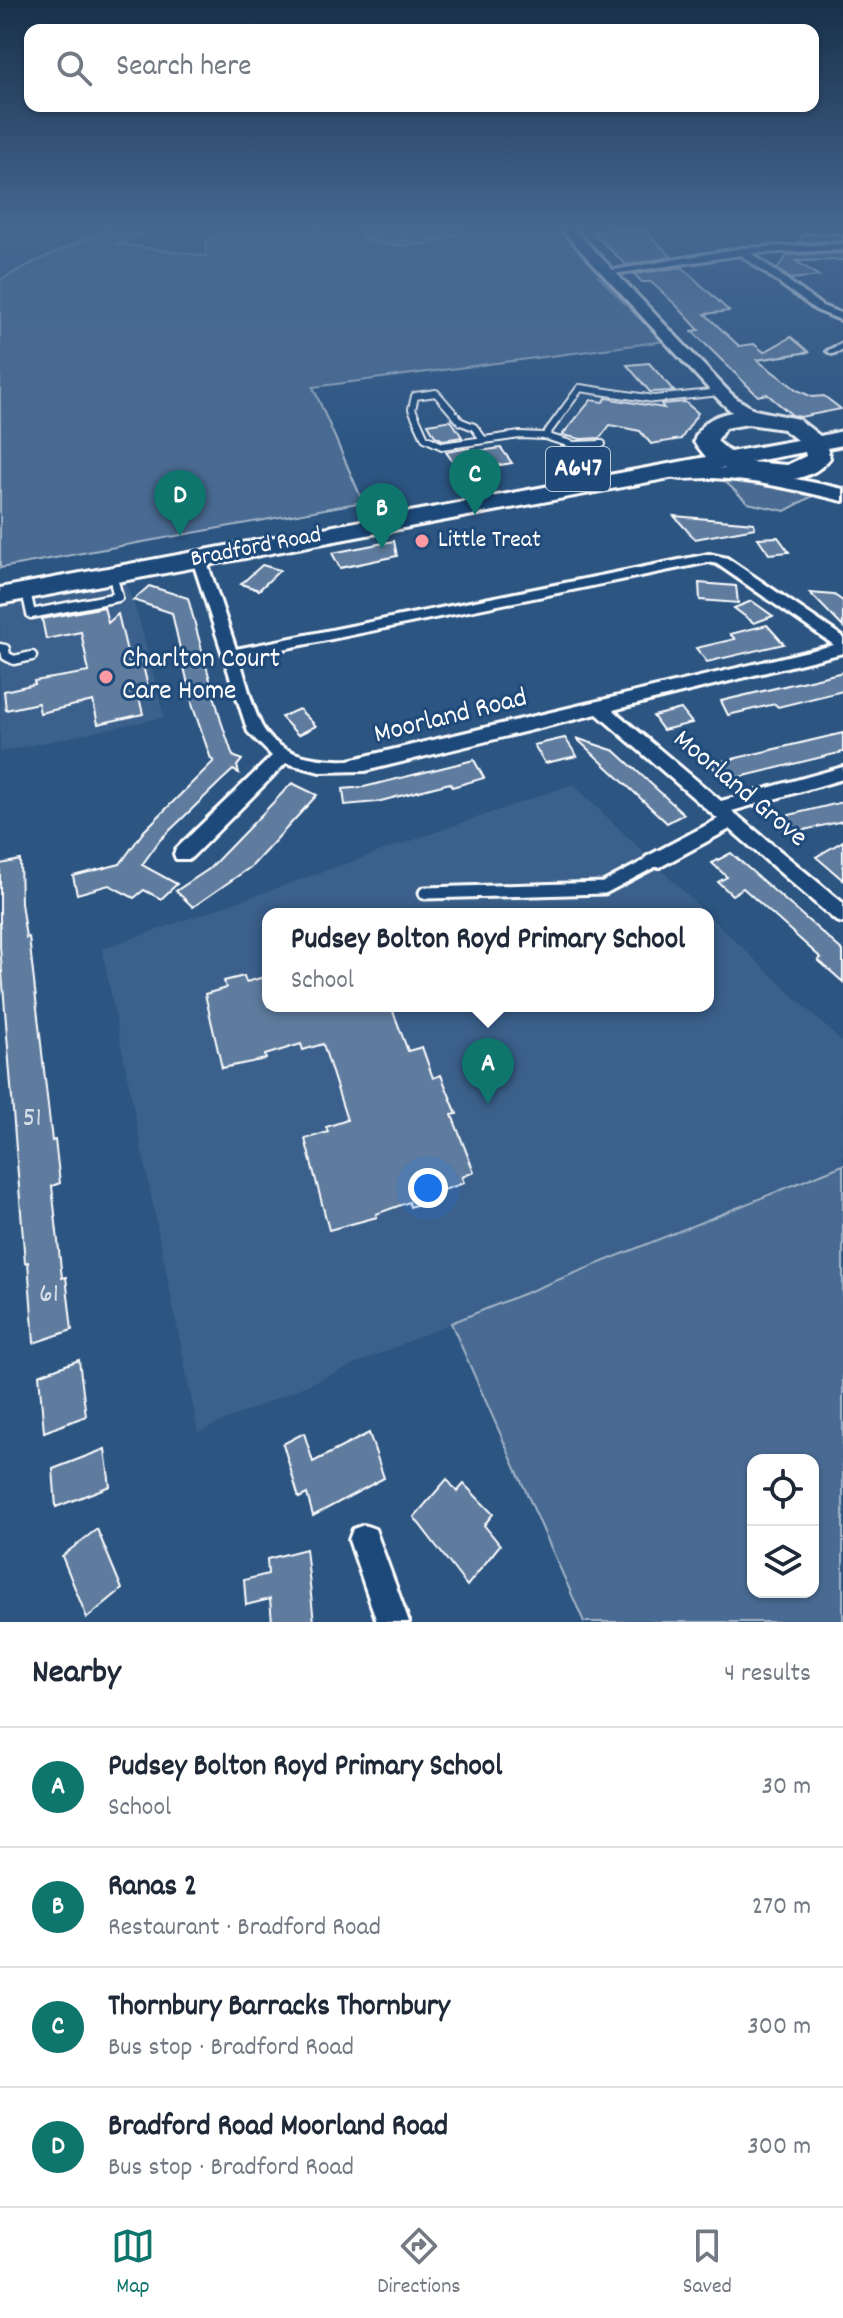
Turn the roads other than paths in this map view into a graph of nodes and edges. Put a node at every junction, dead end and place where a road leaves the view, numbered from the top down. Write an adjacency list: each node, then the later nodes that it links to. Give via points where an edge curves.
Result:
1 (639, 306): 4 (street)
2 (816, 306): 3 (street)
3 (843, 318)
4 (723, 394): 5 (street); 7 (lane, via 654,399 580,388); 11 (street)
5 (755, 417): 11 (highway, via 728,419); 12 (highway, via 790,424)
6 (843, 424): 12 (highway, Bradford Road / A647)
7 (545, 436): 9 (lane); 10 (lane, via 574,445)
8 (843, 438): 12 (highway, Bradford Road / A647)
9 (483, 439): 9 (lane, via 442,446 425,438 412,409 415,396 436,393)
10 (602, 444)
11 (715, 444): 12 (highway, Bradford Road / A647); 13 (highway, via 747,469); 14 (highway, Bradford Road / A647); 17 (highway, Bradford Road / A647)
12 (811, 444): 13 (highway, via 803,468); 15 (street)
13 (788, 471): 15 (street)
14 (640, 475): 15 (street, via 714,471); 16 (highway, Bradford Road / A647)
15 (843, 492)
16 (199, 559): 18 (highway, Bradford Road / A647); 21 (street, Moorland Road)
17 (0, 579)
18 (13, 594)
19 (843, 646): 21 (street, via 722,561 709,558); 23 (street, Moorland Road)
20 (0, 648): 22 (lane, via 14,660)
21 (231, 655): 24 (street, Moorland Road, via 256,732)
22 (32, 656)
23 (600, 708): 24 (street, Moorland Road, via 365,765 318,766); 26 (street, Moorland Grove)
24 (283, 755): 27 (street)
25 (843, 773): 26 (street)
26 (724, 814): 28 (street); 30 (street, Moorland Grove)
27 (183, 854)
28 (653, 862): 29 (lane, via 604,888)
29 (425, 893)
30 (843, 915)
31 (364, 1540): 32 (street)
32 (393, 1622)

